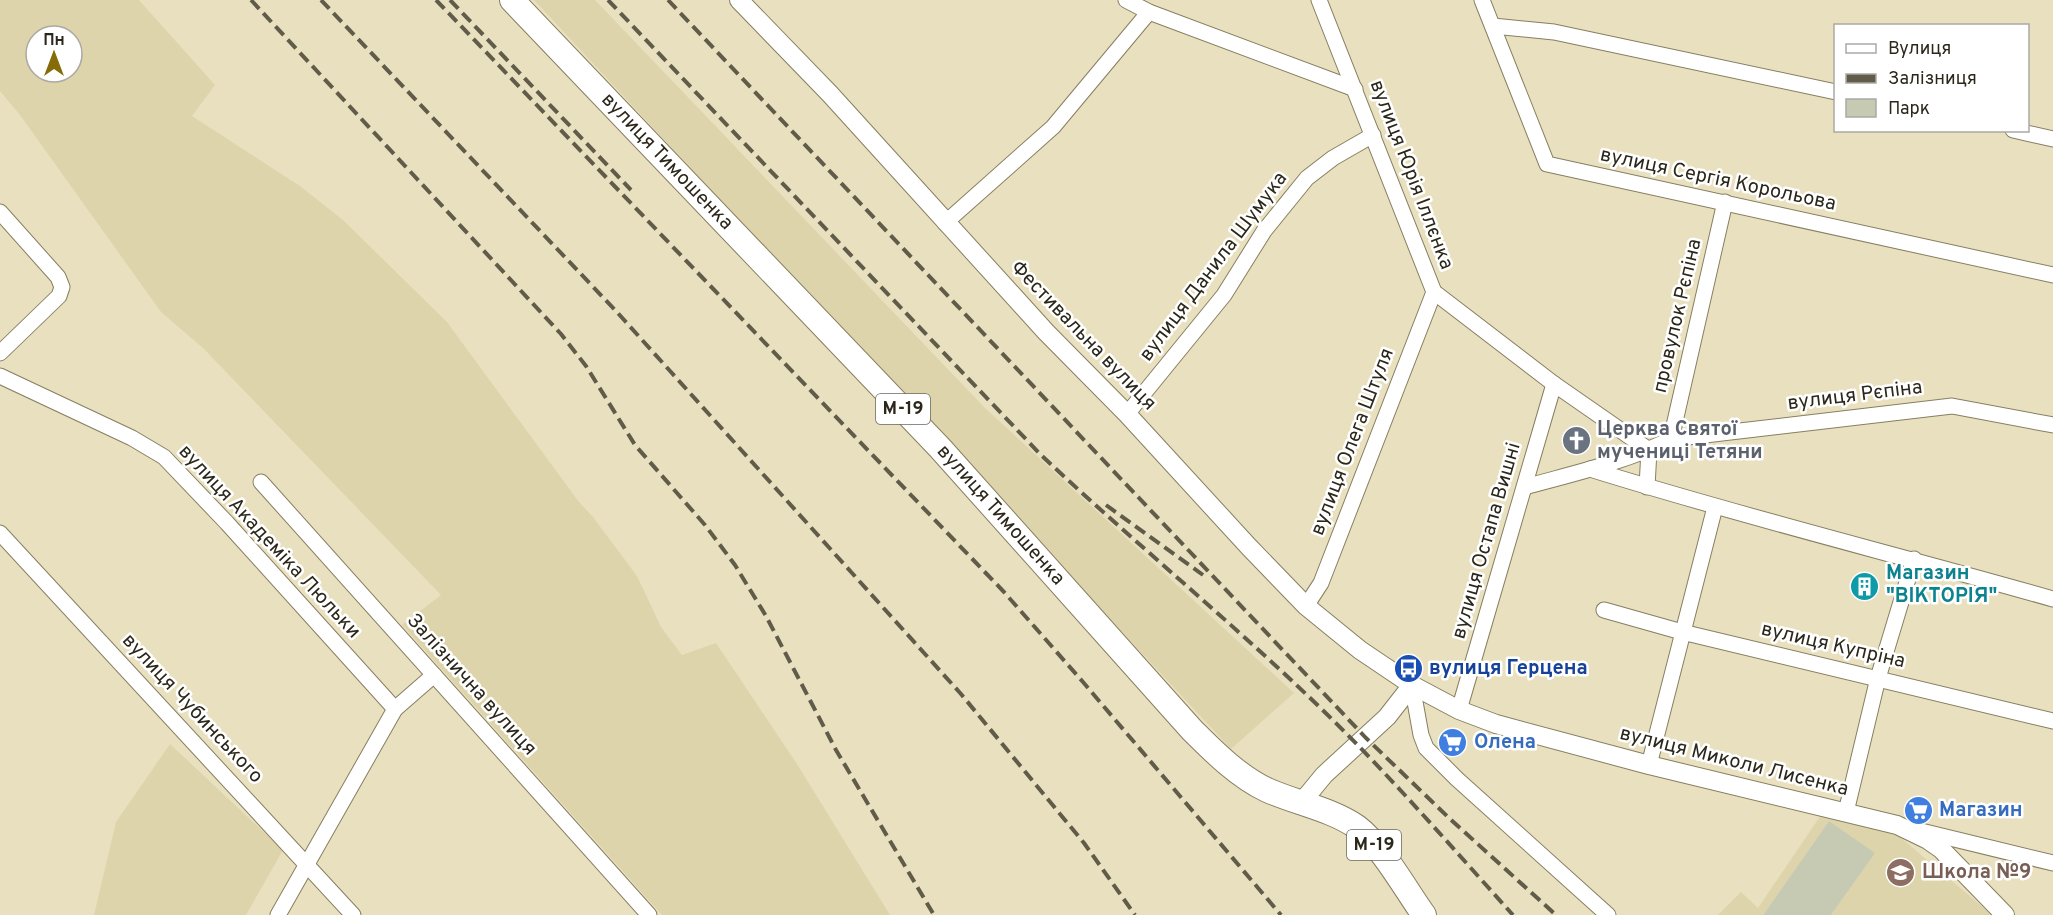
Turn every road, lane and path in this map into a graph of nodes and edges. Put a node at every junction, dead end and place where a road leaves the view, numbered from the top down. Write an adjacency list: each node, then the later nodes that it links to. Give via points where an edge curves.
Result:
1 (512, 0): 43 (highway, вулиця Тимошенка / М-19, via 940,448 1192,730 1245,776 1265,789)
2 (739, 0): 15 (street, Фестивальна вулиця, via 830,94)
3 (1126, 0): 6 (street)
4 (1319, 0): 8 (street, вулиця Юрія Іллєнка)
5 (1482, 0): 7 (street, вулиця Сергія Корольова)
6 (1149, 12): 8 (street); 15 (street, via 1053,127)
7 (1493, 26): 9 (street, via 1554,32); 13 (street, вулиця Сергія Корольова, via 1547,164)
8 (1355, 89): 11 (street, вулиця Юрія Іллєнка)
9 (1834, 92)
10 (2022, 132): 12 (street)
11 (1372, 135): 17 (street, вулиця Юрія Іллєнка); 21 (street, вулиця Данила Шумука, via 1307,178 1264,231 1224,295)
12 (2053, 139)
13 (1725, 202): 16 (street, вулиця Сергія Корольова); 23 (street, провулок Рєпіна)
14 (0, 213): 18 (street, via 58,277 62,287 59,296)
15 (945, 223): 21 (street, Фестивальна вулиця)
16 (2053, 275)
17 (1434, 292): 20 (street, вулиця Юрія Іллєнка); 33 (street, вулиця Олега Штуля, via 1321,584)
18 (0, 353)
19 (0, 376): 39 (street, вулиця Академіка Люльки, via 164,457)
20 (1554, 384): 24 (street, вулиця Юрія Іллєнка); 27 (street, вулиця Остапа Вишні)
21 (1127, 414): 33 (street, Фестивальна вулиця)
22 (2053, 425): 23 (street, вулиця Рєпіна, via 1952,406)
23 (1671, 439): 24 (street, вулиця Рєпіна)
24 (1649, 450): 25 (street, вулиця Рєпіна); 28 (street)
25 (1590, 469): 27 (street, вулиця Рєпіна); 28 (street)
26 (261, 482): 36 (street, Залізнична вулиця)
27 (1525, 487): 40 (street, вулиця Остапа Вишні)
28 (1647, 487): 29 (street)
29 (1715, 507): 31 (street); 35 (street)
30 (0, 533): 47 (street, вулиця Чубинського)
31 (1914, 559): 32 (street); 37 (street)
32 (2053, 600)
33 (1306, 606): 38 (street, Фестивальна вулиця)
34 (1604, 610): 35 (street, вулиця Купріна)
35 (1682, 632): 37 (street, вулиця Купріна); 42 (street)
36 (434, 675): 39 (street); 50 (street, Залізнична вулиця)
37 (1878, 678): 41 (street, вулиця Купріна); 44 (street)
38 (1412, 685): 40 (street, вулиця Миколи Лисенка); 43 (street, via 1387,717 1324,775); 52 (street, via 1426,748)
39 (395, 709): 47 (street)
40 (1459, 710): 42 (street, вулиця Миколи Лисенка)
41 (2053, 721)
42 (1649, 765): 44 (street, вулиця Миколи Лисенка)
43 (1301, 803): 51 (highway, М-19, via 1359,829)
44 (1846, 812): 45 (street, вулиця Миколи Лисенка)
45 (1897, 825): 46 (street, вулиця Миколи Лисенка); 53 (street, via 1941,849)
46 (2053, 863)
47 (307, 864): 48 (street); 49 (street, вулиця Чубинського)
48 (278, 915)
49 (353, 915)
50 (649, 915)
51 (1424, 915)
52 (1608, 915)
53 (2005, 915)

